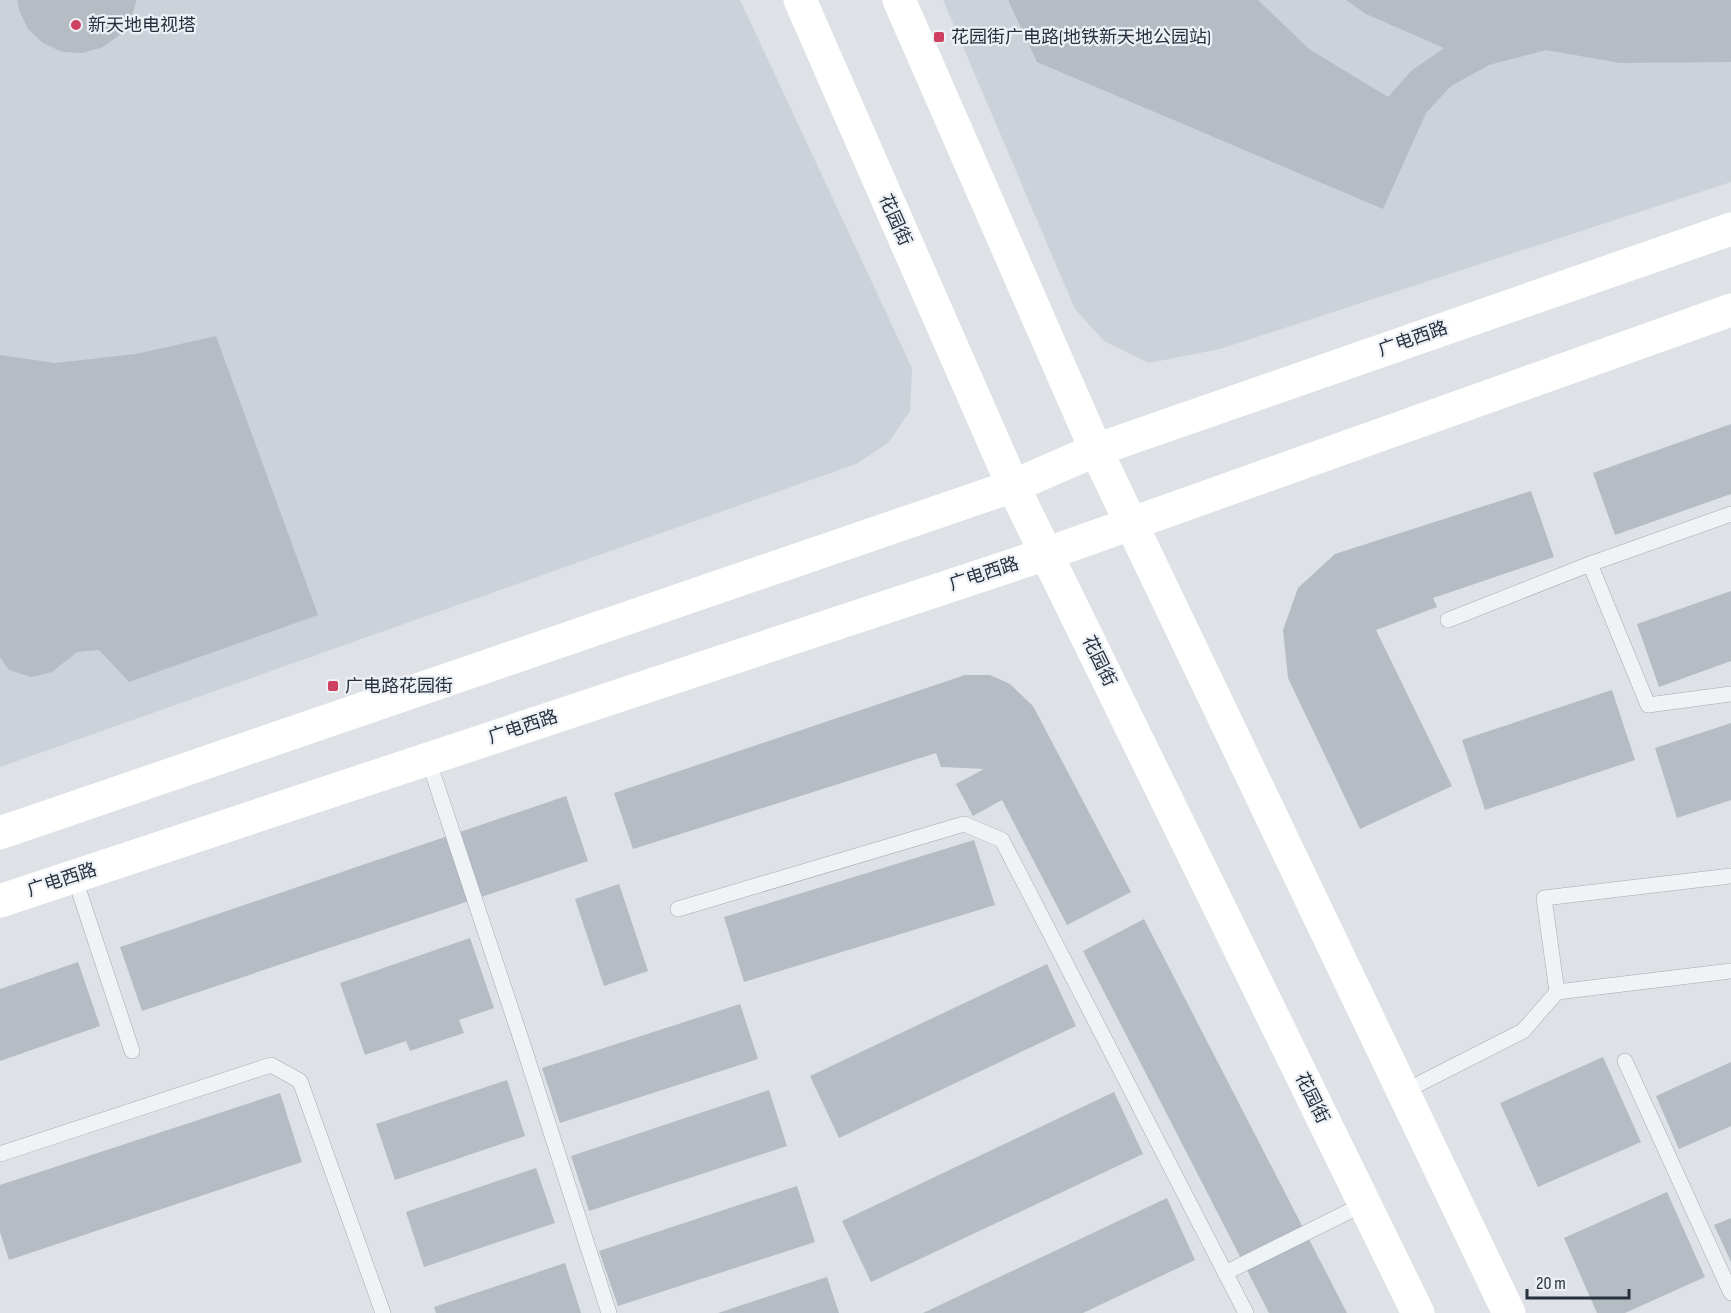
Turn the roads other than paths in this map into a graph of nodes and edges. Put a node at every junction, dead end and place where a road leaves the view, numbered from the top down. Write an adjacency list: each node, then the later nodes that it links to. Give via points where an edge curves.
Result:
1 (800, 0): 6 (main road, 花园街)
2 (899, 0): 5 (main road)
3 (1731, 230): 5 (main road, 广电西路)
4 (1731, 310): 8 (main road)
5 (1096, 450): 6 (main road, 广电西路); 8 (main road)
6 (1013, 486): 9 (main road, 花园街); 14 (main road, 广电西路)
7 (1731, 514): 10 (lane)
8 (1130, 524): 9 (main road, 广电西路); 23 (main road)
9 (1046, 554): 13 (main road, 广电西路); 25 (main road, 花园街)
10 (1590, 564): 11 (lane); 12 (lane, via 1648,705)
11 (1448, 620)
12 (1731, 694)
13 (428, 759): 15 (main road, 广电西路); 29 (lane)
14 (0, 833)
15 (74, 876): 17 (main road, 广电西路); 21 (lane)
16 (1731, 876): 20 (lane, via 1544,898)
17 (0, 901)
18 (678, 909): 26 (lane, via 964,824 1002,840)
19 (1731, 971): 20 (lane)
20 (1557, 992): 23 (lane, via 1523,1031)
21 (132, 1051)
22 (1625, 1061): 27 (lane)
23 (1403, 1092): 32 (main road)
24 (0, 1154): 28 (lane, via 271,1065 300,1081)
25 (1364, 1204): 26 (lane); 31 (main road, 花园街)
26 (1225, 1273): 30 (lane)
27 (1731, 1293)
28 (383, 1313)
29 (609, 1313)
30 (1246, 1313)
31 (1418, 1313)
32 (1509, 1313)

